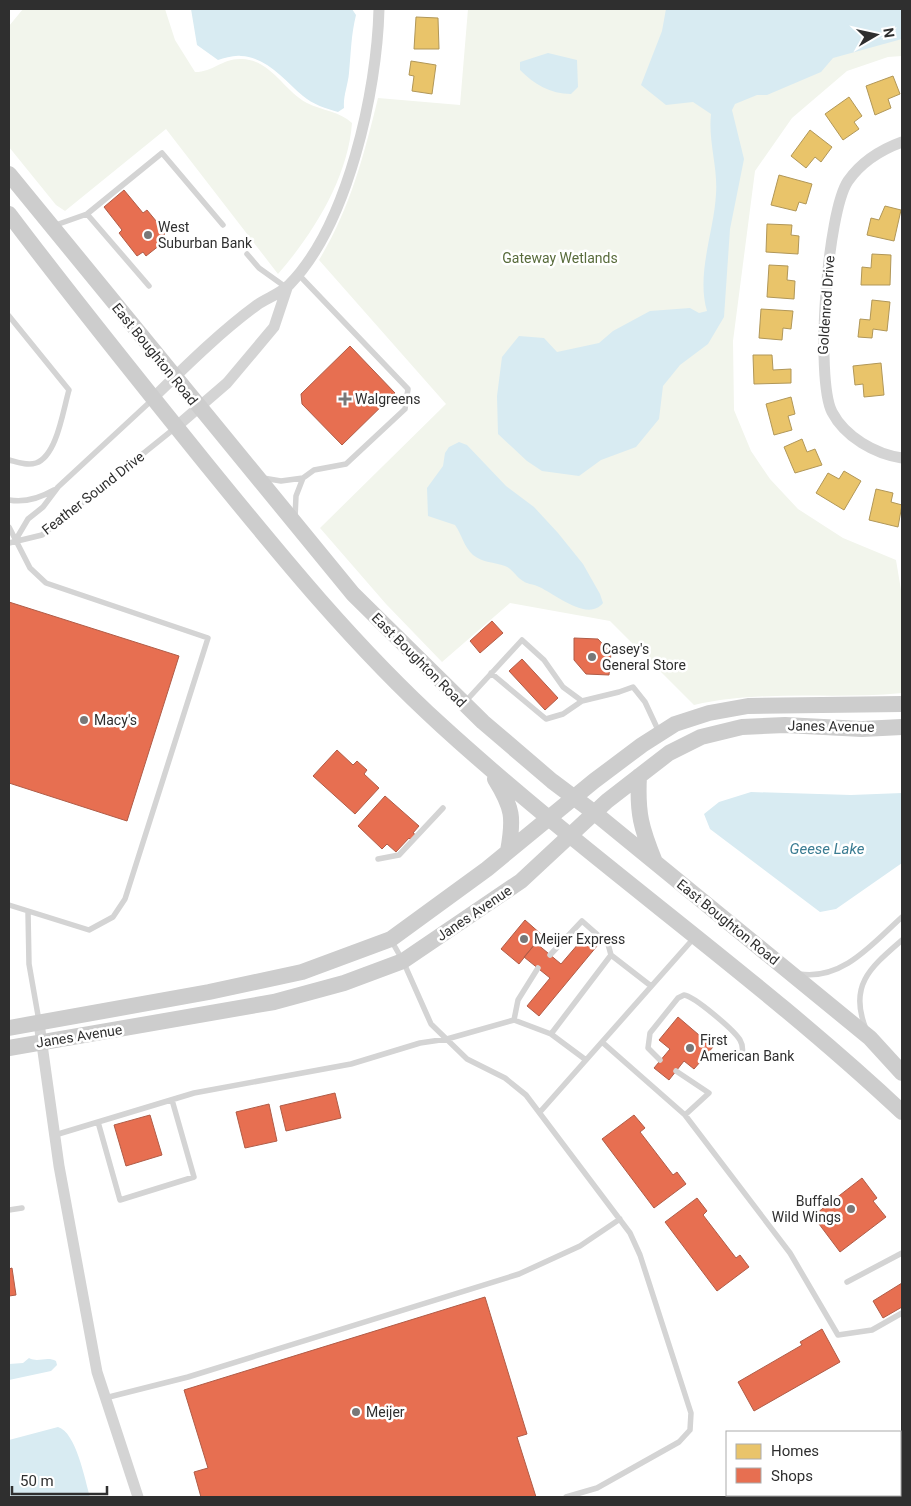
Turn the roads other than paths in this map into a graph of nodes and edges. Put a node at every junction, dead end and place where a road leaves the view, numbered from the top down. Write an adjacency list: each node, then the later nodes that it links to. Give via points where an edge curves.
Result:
1 (379, 9): 9 (street, Feather Sound Drive, via 368,102 354,161 332,220)
2 (902, 142): 17 (street, Goldenrod Drive, via 880,150 862,164 840,195 831,236 822,359 824,386 832,412 868,448)
3 (9, 174): 7 (main road, East Boughton Road)
4 (9, 214): 14 (main road)
5 (87, 214): 6 (lane, via 162,153); 7 (lane); 10 (lane)
6 (223, 225)
7 (51, 226): 13 (main road, East Boughton Road)
8 (246, 254): 11 (lane)
9 (299, 275): 11 (street, Feather Sound Drive); 20 (lane, via 408,389 405,409 346,464 314,470)
10 (149, 286)
11 (287, 288): 13 (street, Feather Sound Drive, via 258,304); 15 (street, Feather Sound Drive, via 274,327 227,383)
12 (9, 316): 18 (lane, via 69,390 50,453 36,463)
13 (174, 378): 14 (street, Feather Sound Drive); 15 (main road, East Boughton Road)
14 (152, 399): 16 (main road); 21 (lane, Feather Sound Drive)
15 (198, 408): 16 (street, Feather Sound Drive); 19 (main road, East Boughton Road)
16 (176, 427): 25 (lane, Feather Sound Drive, via 42,535); 32 (main road, via 328,610 390,677)
17 (902, 458)
18 (9, 460)
19 (257, 477): 20 (lane, via 281,481); 23 (main road, East Boughton Road)
20 (303, 478): 23 (lane, via 296,496)
21 (58, 487): 22 (lane, via 28,501); 25 (lane, Feather Sound Drive)
22 (9, 500)
23 (295, 523): 28 (main road, East Boughton Road, via 353,594)
24 (9, 527): 25 (lane)
25 (12, 542): 43 (lane, via 46,584 208,638 125,899 113,917 89,930)
26 (491, 673): 27 (lane, via 546,719 562,714); 27 (lane, via 522,640 544,660 563,687); 28 (lane)
27 (582, 701): 31 (lane, via 633,687 645,702)
28 (463, 703): 34 (main road, East Boughton Road)
29 (902, 704): 31 (main road, Janes Avenue, via 748,706 709,713)
30 (902, 727): 33 (main road, Janes Avenue, via 742,727 701,737 669,753)
31 (660, 734): 34 (main road, Janes Avenue, via 642,744)
32 (486, 764): 37 (main road); 39 (main road, via 512,813)
33 (639, 776): 36 (main road, Janes Avenue); 41 (main road, via 638,809)
34 (575, 797): 36 (main road, East Boughton Road); 37 (main road, Janes Avenue)
35 (443, 808): 40 (lane, via 399,855)
36 (596, 814): 38 (main road, Janes Avenue); 41 (main road, East Boughton Road)
37 (548, 818): 38 (main road); 39 (main road, Janes Avenue)
38 (571, 837): 45 (main road); 50 (main road, Janes Avenue, via 521,881)
39 (508, 851): 46 (main road, Janes Avenue)
40 (378, 859)
41 (656, 864): 52 (main road, East Boughton Road)
42 (9, 905): 43 (lane)
43 (28, 912): 55 (lane, via 29,964)
44 (902, 917): 52 (lane, via 845,966 806,975)
45 (695, 937): 53 (lane); 70 (main road, via 846,1059)
46 (391, 939): 50 (lane); 55 (main road, Janes Avenue, via 302,972)
47 (902, 940): 58 (lane, via 873,966 861,984 861,1017)
48 (550, 955): 49 (lane, via 582,921 608,944)
49 (611, 956): 53 (lane); 57 (lane)
50 (403, 961): 59 (lane, via 432,1024); 60 (main road, Janes Avenue, via 344,984 274,1002)
51 (538, 968): 54 (lane, via 518,1000)
52 (792, 972): 58 (main road, East Boughton Road)
53 (651, 986): 61 (lane)
54 (514, 1020): 57 (lane); 59 (lane)
55 (40, 1023): 56 (main road, Janes Avenue); 60 (street)
56 (9, 1028)
57 (551, 1034): 64 (lane)
58 (870, 1038): 67 (main road, East Boughton Road)
59 (447, 1039): 68 (lane, via 420,1043 351,1064 194,1093); 69 (lane, via 467,1059 505,1078 526,1094)
60 (43, 1042): 62 (main road, Janes Avenue); 73 (street)
61 (602, 1042): 64 (lane); 71 (lane)
62 (9, 1048)
63 (742, 1055): 65 (lane, via 743,1045 738,1037 694,998 684,995 678,998 648,1038 648,1048)
64 (586, 1060): 69 (lane)
65 (660, 1060)
66 (676, 1071): 71 (lane, via 709,1093)
67 (902, 1073)
68 (172, 1100): 72 (lane); 72 (lane, via 194,1177 120,1200)
69 (540, 1112): 76 (lane)
70 (902, 1112)
71 (686, 1115): 79 (lane, via 790,1252 838,1335 872,1330)
72 (98, 1122): 73 (lane)
73 (55, 1136): 80 (street, via 97,1372)
74 (22, 1208): 75 (lane)
75 (9, 1210)
76 (620, 1219): 80 (lane, via 580,1246 519,1274 188,1377); 82 (lane, via 640,1255 692,1422 679,1442 597,1488)
77 (902, 1253): 78 (lane)
78 (847, 1282)
79 (902, 1313)
80 (105, 1398): 81 (street)
81 (138, 1497)
82 (566, 1497)

